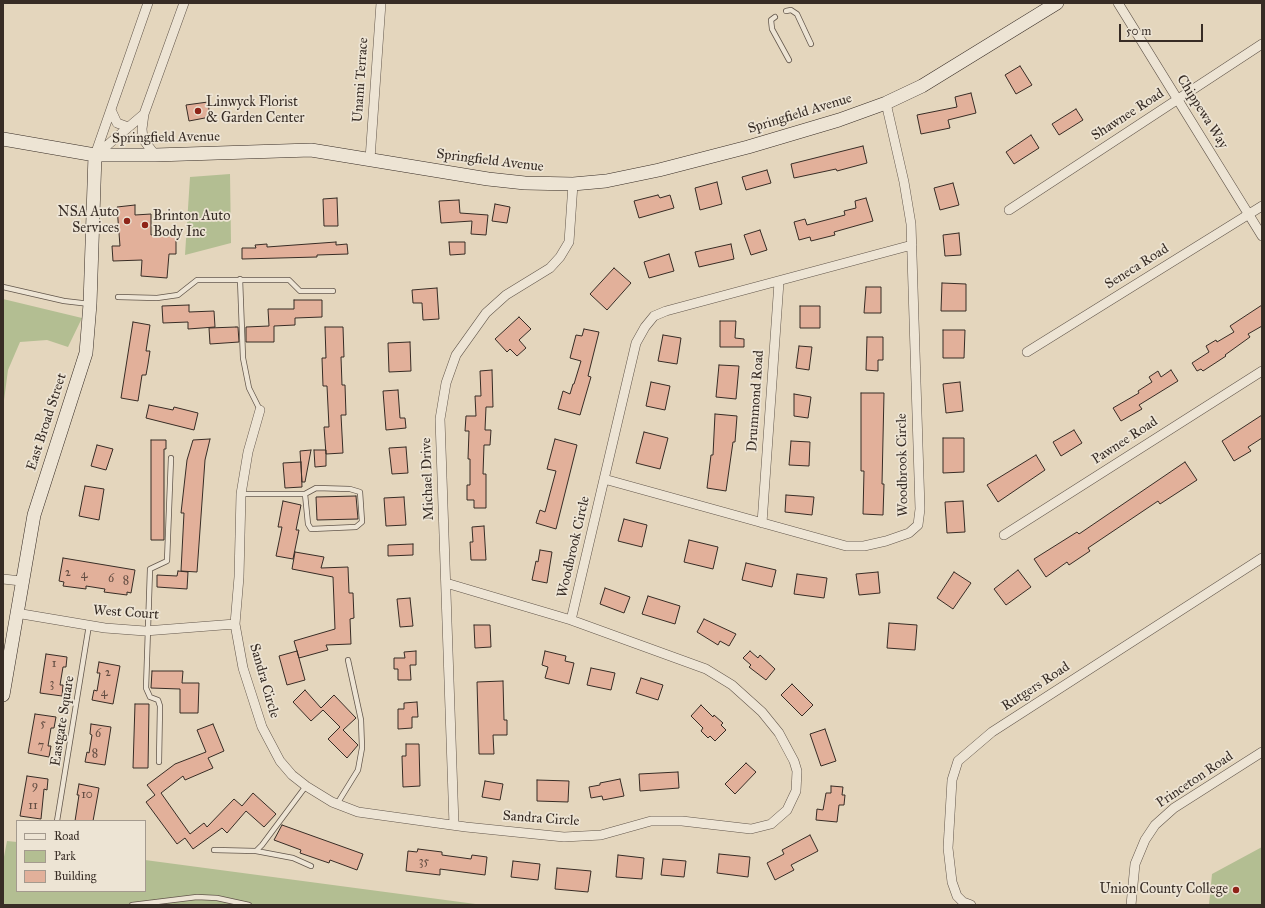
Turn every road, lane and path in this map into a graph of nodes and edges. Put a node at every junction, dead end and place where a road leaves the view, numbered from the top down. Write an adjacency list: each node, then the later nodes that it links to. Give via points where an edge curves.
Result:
1 (148, 3): 13 (street)
2 (184, 3): 14 (street)
3 (381, 3): 19 (street, Unami Terrace)
4 (1057, 3): 12 (main road, Springfield Avenue, via 922,86)
5 (1118, 3): 11 (street, Chippewa Way)
6 (786, 11): 8 (lane, via 791,10 797,14)
7 (775, 17): 10 (lane, via 771,20 772,29)
8 (811, 44)
9 (1262, 44): 11 (street, Shawnee Road)
10 (789, 60)
11 (1177, 100): 22 (street, Shawnee Road); 23 (street, Chippewa Way)
12 (886, 103): 20 (main road, Springfield Avenue, via 839,120 659,170 606,181); 25 (street, Woodbrook Circle, via 904,182)
13 (111, 110): 15 (street, via 117,123); 17 (street)
14 (144, 114): 15 (street); 18 (street, via 143,139)
15 (128, 127): 17 (street)
16 (3, 139): 17 (main road, Springfield Avenue)
17 (96, 155): 18 (main road, Springfield Avenue); 31 (main road, East Broad Street)
18 (155, 156): 19 (main road, Springfield Avenue, via 311,150)
19 (370, 159): 20 (main road, Springfield Avenue, via 488,179)
20 (572, 184): 44 (street, Michael Drive, via 569,242 560,257 550,268 506,295 486,312 456,355 449,376 440,419)
21 (1262, 206): 23 (street, Seneca Road)
22 (1008, 210)
23 (1248, 214): 24 (street, Chippewa Way); 32 (street, Seneca Road)
24 (1262, 236)
25 (912, 246): 27 (street, Woodbrook Circle); 39 (street, Woodbrook Circle, via 920,508 918,525 909,533 886,541 846,546)
26 (240, 279): 29 (lane, via 289,280 300,291); 30 (lane, via 197,280 178,295 156,298); 34 (lane, via 242,358 249,388)
27 (779, 282): 36 (street, Woodbrook Circle, via 666,311 654,316 645,326 636,343); 39 (street, Drummond Road)
28 (3, 287): 31 (lane, via 64,301)
29 (334, 291)
30 (118, 297)
31 (90, 304): 43 (main road, East Broad Street, via 86,353 34,515)
32 (1027, 352)
33 (1262, 371): 40 (street, Pawnee Road)
34 (260, 410): 37 (street, Sandra Circle, via 248,452)
35 (171, 458): 49 (lane, via 167,561 150,569)
36 (604, 479): 39 (street, Woodbrook Circle); 46 (street, Woodbrook Circle)
37 (241, 494): 38 (lane); 47 (street, Sandra Circle)
38 (306, 494): 38 (lane, via 316,488 350,489 360,492 362,522 356,527 311,529 308,524)
39 (762, 523)
40 (1004, 535)
41 (1262, 558): 63 (street, Rutgers Road, via 992,732 958,761 952,780 948,848 952,882 957,896)
42 (3, 579): 43 (street)
43 (21, 582): 45 (main road, East Broad Street)
44 (446, 583): 46 (street, Sandra Circle); 57 (street, Michael Drive)
45 (16, 613): 48 (street, West Court); 51 (main road, East Broad Street)
46 (571, 620): 57 (street, Sandra Circle, via 706,669 732,685 762,712 783,740 797,771 793,801 780,818 762,828 751,830 682,821 651,821 601,835 564,837)
47 (235, 624): 49 (street, West Court); 54 (street, Sandra Circle, via 243,668 262,727 280,761)
48 (89, 625): 49 (street, West Court); 56 (lane, Eastgate Square)
49 (148, 631): 53 (lane, via 146,688 150,697 158,700 160,706)
50 (348, 660): 55 (lane, via 361,720 362,748 358,770)
51 (3, 695)
52 (1262, 752): 64 (street, Princeton Road, via 1174,808 1155,825 1145,840 1136,864)
53 (159, 762)
54 (306, 786): 55 (street, Sandra Circle); 59 (lane)
55 (337, 804): 57 (street, Sandra Circle, via 358,812)
56 (57, 820)
57 (454, 825)
58 (214, 850): 59 (lane)
59 (256, 850): 60 (lane, via 293,858)
60 (311, 866)
61 (132, 905): 62 (lane, via 197,898 217,898)
62 (249, 905)
63 (971, 905)
64 (1131, 905)

